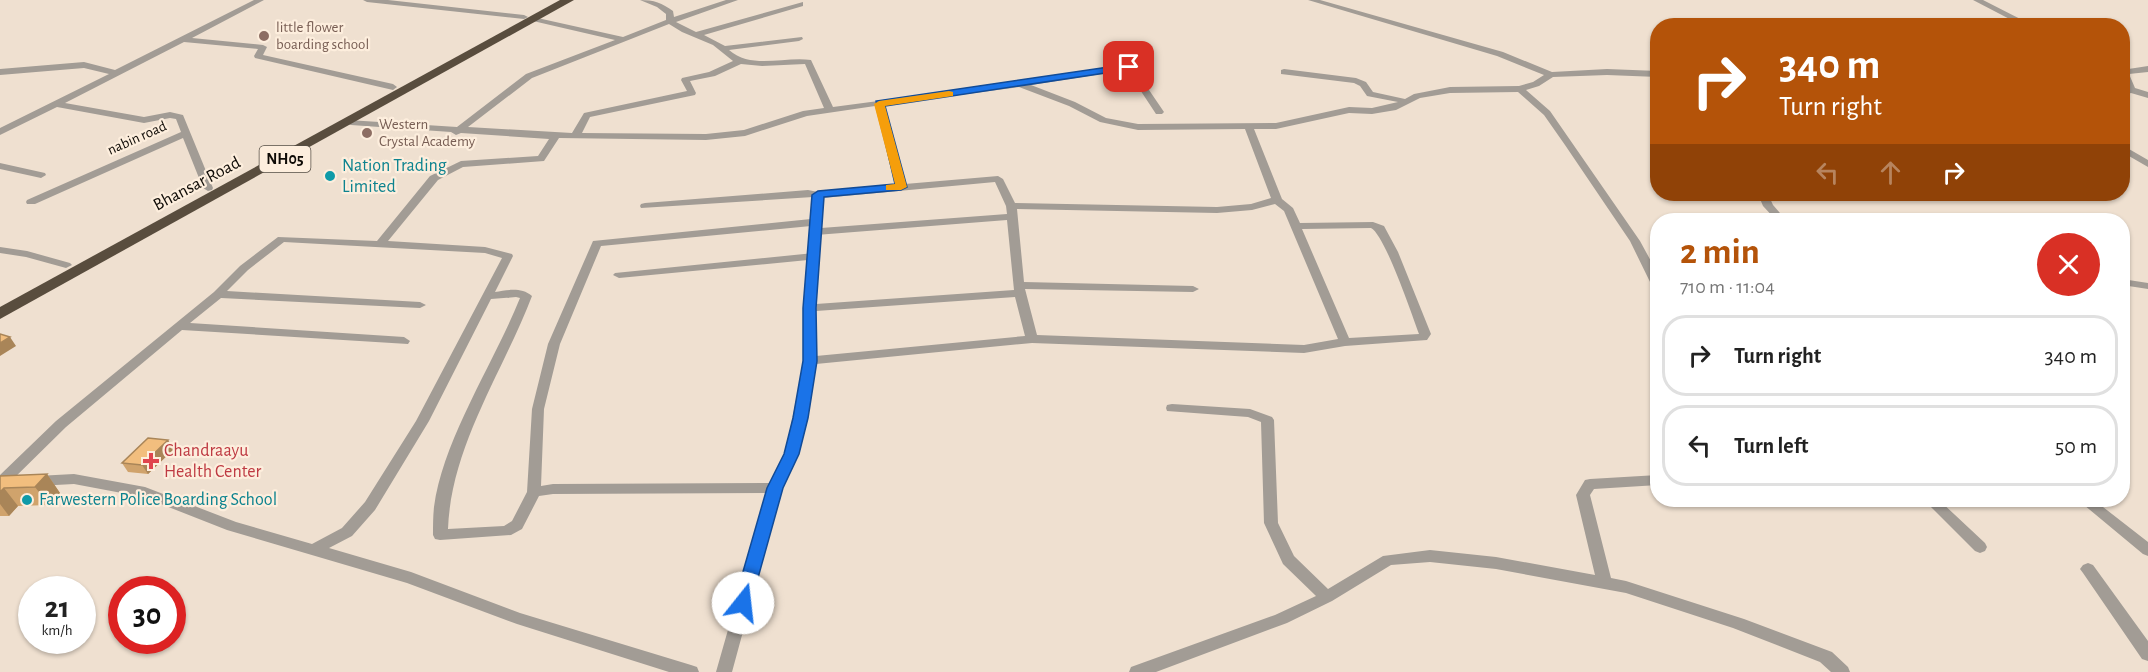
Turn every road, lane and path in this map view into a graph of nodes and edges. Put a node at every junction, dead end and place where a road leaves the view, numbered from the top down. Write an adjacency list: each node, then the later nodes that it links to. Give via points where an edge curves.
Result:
1 (260, 0): 14 (street)
2 (367, 0): 10 (street)
3 (552, 0): 10 (highway, Bhansar Road / NH05)
4 (568, 0): 10 (highway, Bhansar Road / NH05)
5 (644, 0): 12 (street, via 670,13)
6 (735, 0): 12 (street)
7 (1312, 0): 25 (street, via 1500,54)
8 (1977, 0): 11 (street)
9 (800, 4): 13 (street)
10 (530, 18): 15 (street); 27 (highway, Bhansar Road / NH05); 36 (highway, Bhansar Road / NH05)
11 (2014, 18)
12 (670, 21): 13 (street, via 676,28); 15 (street)
13 (695, 35): 17 (street)
14 (182, 39): 23 (street); 27 (street, via 263,47 258,56)
15 (623, 39): 39 (street, via 529,76)
16 (799, 39): 17 (street)
17 (725, 48): 18 (street)
18 (740, 61): 34 (street, via 808,62); 42 (street, via 712,74 685,80 692,93 587,115)
19 (2148, 69): 20 (street)
20 (2130, 71)
21 (0, 72): 23 (street, via 84,65)
22 (1284, 72): 31 (street, via 1356,81 1370,94)
23 (117, 73): 32 (street)
24 (1650, 74): 25 (street)
25 (1551, 75): 28 (street)
26 (1020, 84): 33 (street); 35 (street, via 1129,67); 37 (street, via 1103,120 1138,127)
27 (393, 87): 48 (highway, Bhansar Road / NH05)
28 (1520, 89): 31 (street, via 1449,90); 60 (street, via 1547,113 1635,241)
29 (2130, 92): 30 (street)
30 (2148, 95)
31 (1404, 101): 37 (street, via 1396,107 1349,110 1312,120)
32 (57, 104): 38 (street); 40 (street, via 144,120 180,117)
33 (879, 104): 34 (street); 47 (street)
34 (830, 110): 42 (street, via 806,113 745,133 706,137)
35 (1159, 112)
36 (351, 122): 39 (street); 71 (highway, Bhansar Road / NH05)
37 (1249, 127): 50 (street)
38 (0, 132)
39 (456, 132): 41 (street)
40 (186, 133): 48 (street); 51 (street, nabin road)
41 (534, 135): 42 (street); 56 (street, via 555,137 541,159 460,164 434,178)
42 (575, 136)
43 (2130, 153): 44 (street)
44 (2148, 164)
45 (0, 166): 46 (street)
46 (41, 175)
47 (901, 187): 49 (street); 53 (street, via 998,179)
48 (208, 188): 59 (highway, Bhansar Road / NH05)
49 (818, 195): 52 (street); 55 (street)
50 (1277, 200): 53 (street, via 1217,210); 54 (street, via 1289,210)
51 (31, 202)
52 (645, 206)
53 (1012, 211): 55 (street); 64 (street)
54 (1294, 226): 75 (street); 75 (street, via 1380,228 1425,334 1418,340)
55 (816, 227): 58 (street); 81 (street, via 597,243 554,344 538,409)
56 (381, 244): 66 (street, via 282,239); 67 (street, via 485,250 508,256)
57 (0, 250): 59 (street)
58 (814, 256): 61 (street); 70 (street)
59 (66, 265): 68 (highway, Bhansar Road / NH05)
60 (1650, 270)
61 (619, 275)
62 (2130, 283): 63 (street)
63 (2148, 286)
64 (1020, 289): 65 (street); 70 (street); 73 (street)
65 (1193, 289)
66 (218, 294): 69 (street); 72 (street)
67 (488, 296): 81 (street, via 517,292 526,296 451,468 440,535 506,531 517,525); 85 (street, via 422,421 370,507 347,532)
68 (0, 301)
69 (420, 306)
70 (810, 308): 76 (street)
71 (0, 314)
72 (179, 326): 74 (street); 79 (street, via 61,424)
73 (1032, 339): 75 (street, via 1304,349); 76 (street)
74 (404, 341)
75 (1345, 342)
76 (810, 361): 80 (street, via 792,454)
77 (1172, 408): 89 (street, via 1250,413 1267,420 1270,523 1288,560)
78 (1650, 480): 88 (street, via 1590,484 1583,495)
79 (0, 483): 85 (street, via 74,479 145,492 232,526)
80 (775, 488): 81 (street); 92 (street)
81 (534, 492)
82 (1938, 507): 84 (street)
83 (2094, 507): 86 (street)
84 (1980, 547)
85 (312, 550): 91 (street, via 411,578 517,618)
86 (2148, 550)
87 (2088, 569): 90 (street)
88 (1605, 584): 89 (street, via 1496,563 1430,556 1388,560); 94 (street, via 1737,623 1826,657)
89 (1327, 597): 93 (street)
90 (2148, 654)
91 (692, 672)
92 (724, 672)
93 (1137, 672)
94 (1842, 672)

